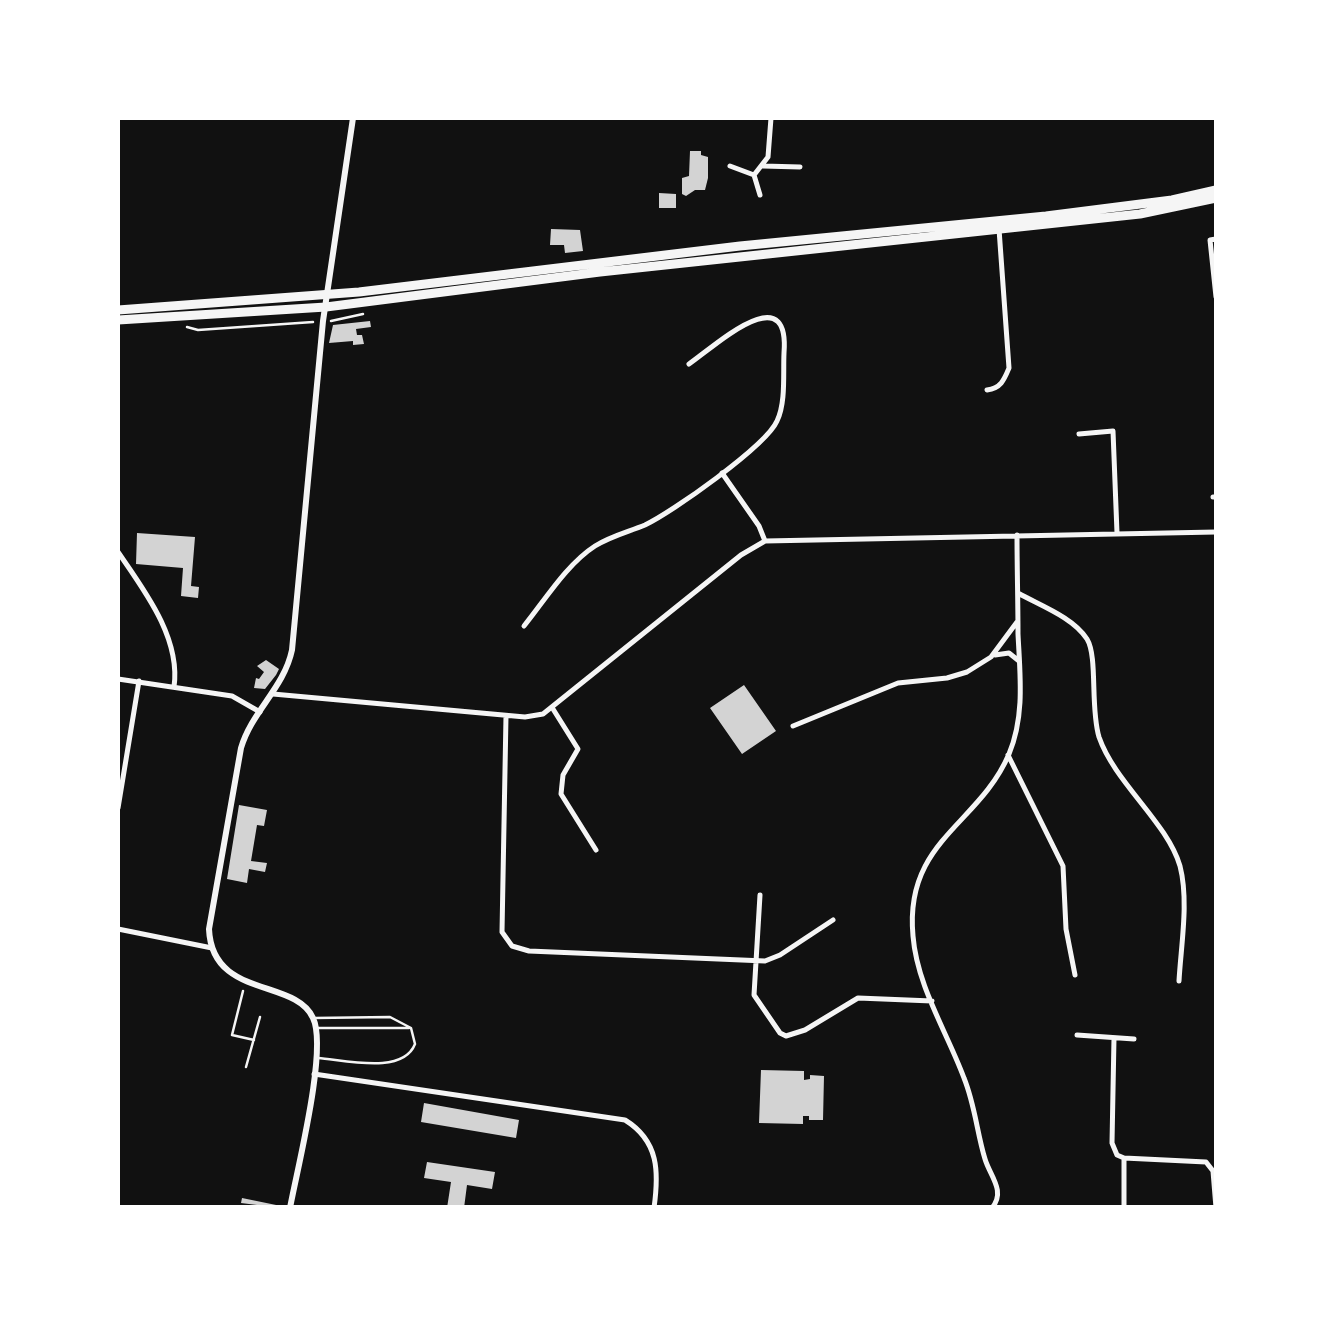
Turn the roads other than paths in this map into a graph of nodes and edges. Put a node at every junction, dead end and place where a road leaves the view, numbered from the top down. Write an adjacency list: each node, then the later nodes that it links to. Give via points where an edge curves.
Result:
1 (353, 118): 13 (street)
2 (771, 118): 4 (street)
3 (730, 166): 6 (street)
4 (763, 166): 5 (street); 6 (street)
5 (800, 167)
6 (754, 174): 8 (street)
7 (1216, 190): 10 (main road)
8 (760, 196)
9 (1216, 198): 10 (main road, via 1140,214)
10 (999, 226): 13 (main road, via 740,246); 17 (street, via 1008,368 1003,382)
11 (1216, 239): 12 (street, via 1210,240)
12 (1216, 296)
13 (327, 300): 14 (main road); 15 (main road); 33 (street, via 294,630 287,669)
14 (118, 310)
15 (118, 320)
16 (690, 364): 19 (street, via 762,315 777,320 784,333 778,421)
17 (987, 390)
18 (1079, 434): 21 (street, via 1113,432)
19 (722, 472): 23 (street); 27 (street, via 658,518 588,551)
20 (1216, 532): 21 (street)
21 (1117, 533): 22 (street)
22 (1016, 536): 23 (street); 25 (street)
23 (764, 542): 34 (street)
24 (118, 552): 32 (street, via 166,634)
25 (1018, 593): 26 (street); 48 (street, via 1073,624 1090,643 1100,739 1180,866)
26 (1018, 619): 28 (street); 29 (street)
27 (524, 626)
28 (991, 657): 29 (street, via 1010,654); 37 (street, via 960,675 898,683)
29 (1019, 661): 38 (street, via 1019,717)
30 (118, 679): 31 (street)
31 (138, 681): 32 (street); 39 (street)
32 (174, 687): 35 (street, via 237,698)
33 (273, 694): 35 (street); 36 (street)
34 (553, 709): 36 (street); 41 (street, via 578,749 563,774 561,794)
35 (260, 712): 45 (street, via 238,763 210,919)
36 (506, 716): 46 (street, via 506,941 529,951)
37 (793, 726)
38 (1008, 755): 47 (street, via 1063,866); 49 (street, via 932,852 915,891 915,953)
39 (120, 774): 40 (street)
40 (118, 808)
41 (596, 850)
42 (760, 895): 46 (street)
43 (833, 920): 46 (street, via 780,955)
44 (118, 928): 45 (street)
45 (212, 948): 50 (street, via 220,964 301,1004)
46 (756, 961): 49 (street, via 754,995 786,1036 858,998)
47 (1075, 975)
48 (1179, 981)
49 (932, 1002): 61 (street, via 965,1080 998,1190)
50 (314, 1018): 51 (street); 52 (lane, via 390,1017)
51 (316, 1028): 52 (lane); 56 (street)
52 (411, 1028): 56 (lane, via 414,1049 401,1060)
53 (1077, 1035): 54 (street)
54 (1114, 1038): 55 (street); 58 (street, via 1112,1143)
55 (1134, 1039)
56 (316, 1058): 57 (street)
57 (314, 1074): 59 (street); 60 (street, via 625,1120 656,1159)
58 (1124, 1158): 62 (street); 63 (street, via 1206,1162 1214,1172)
59 (290, 1208)
60 (654, 1208)
61 (992, 1208)
62 (1124, 1208)
63 (1216, 1208)

